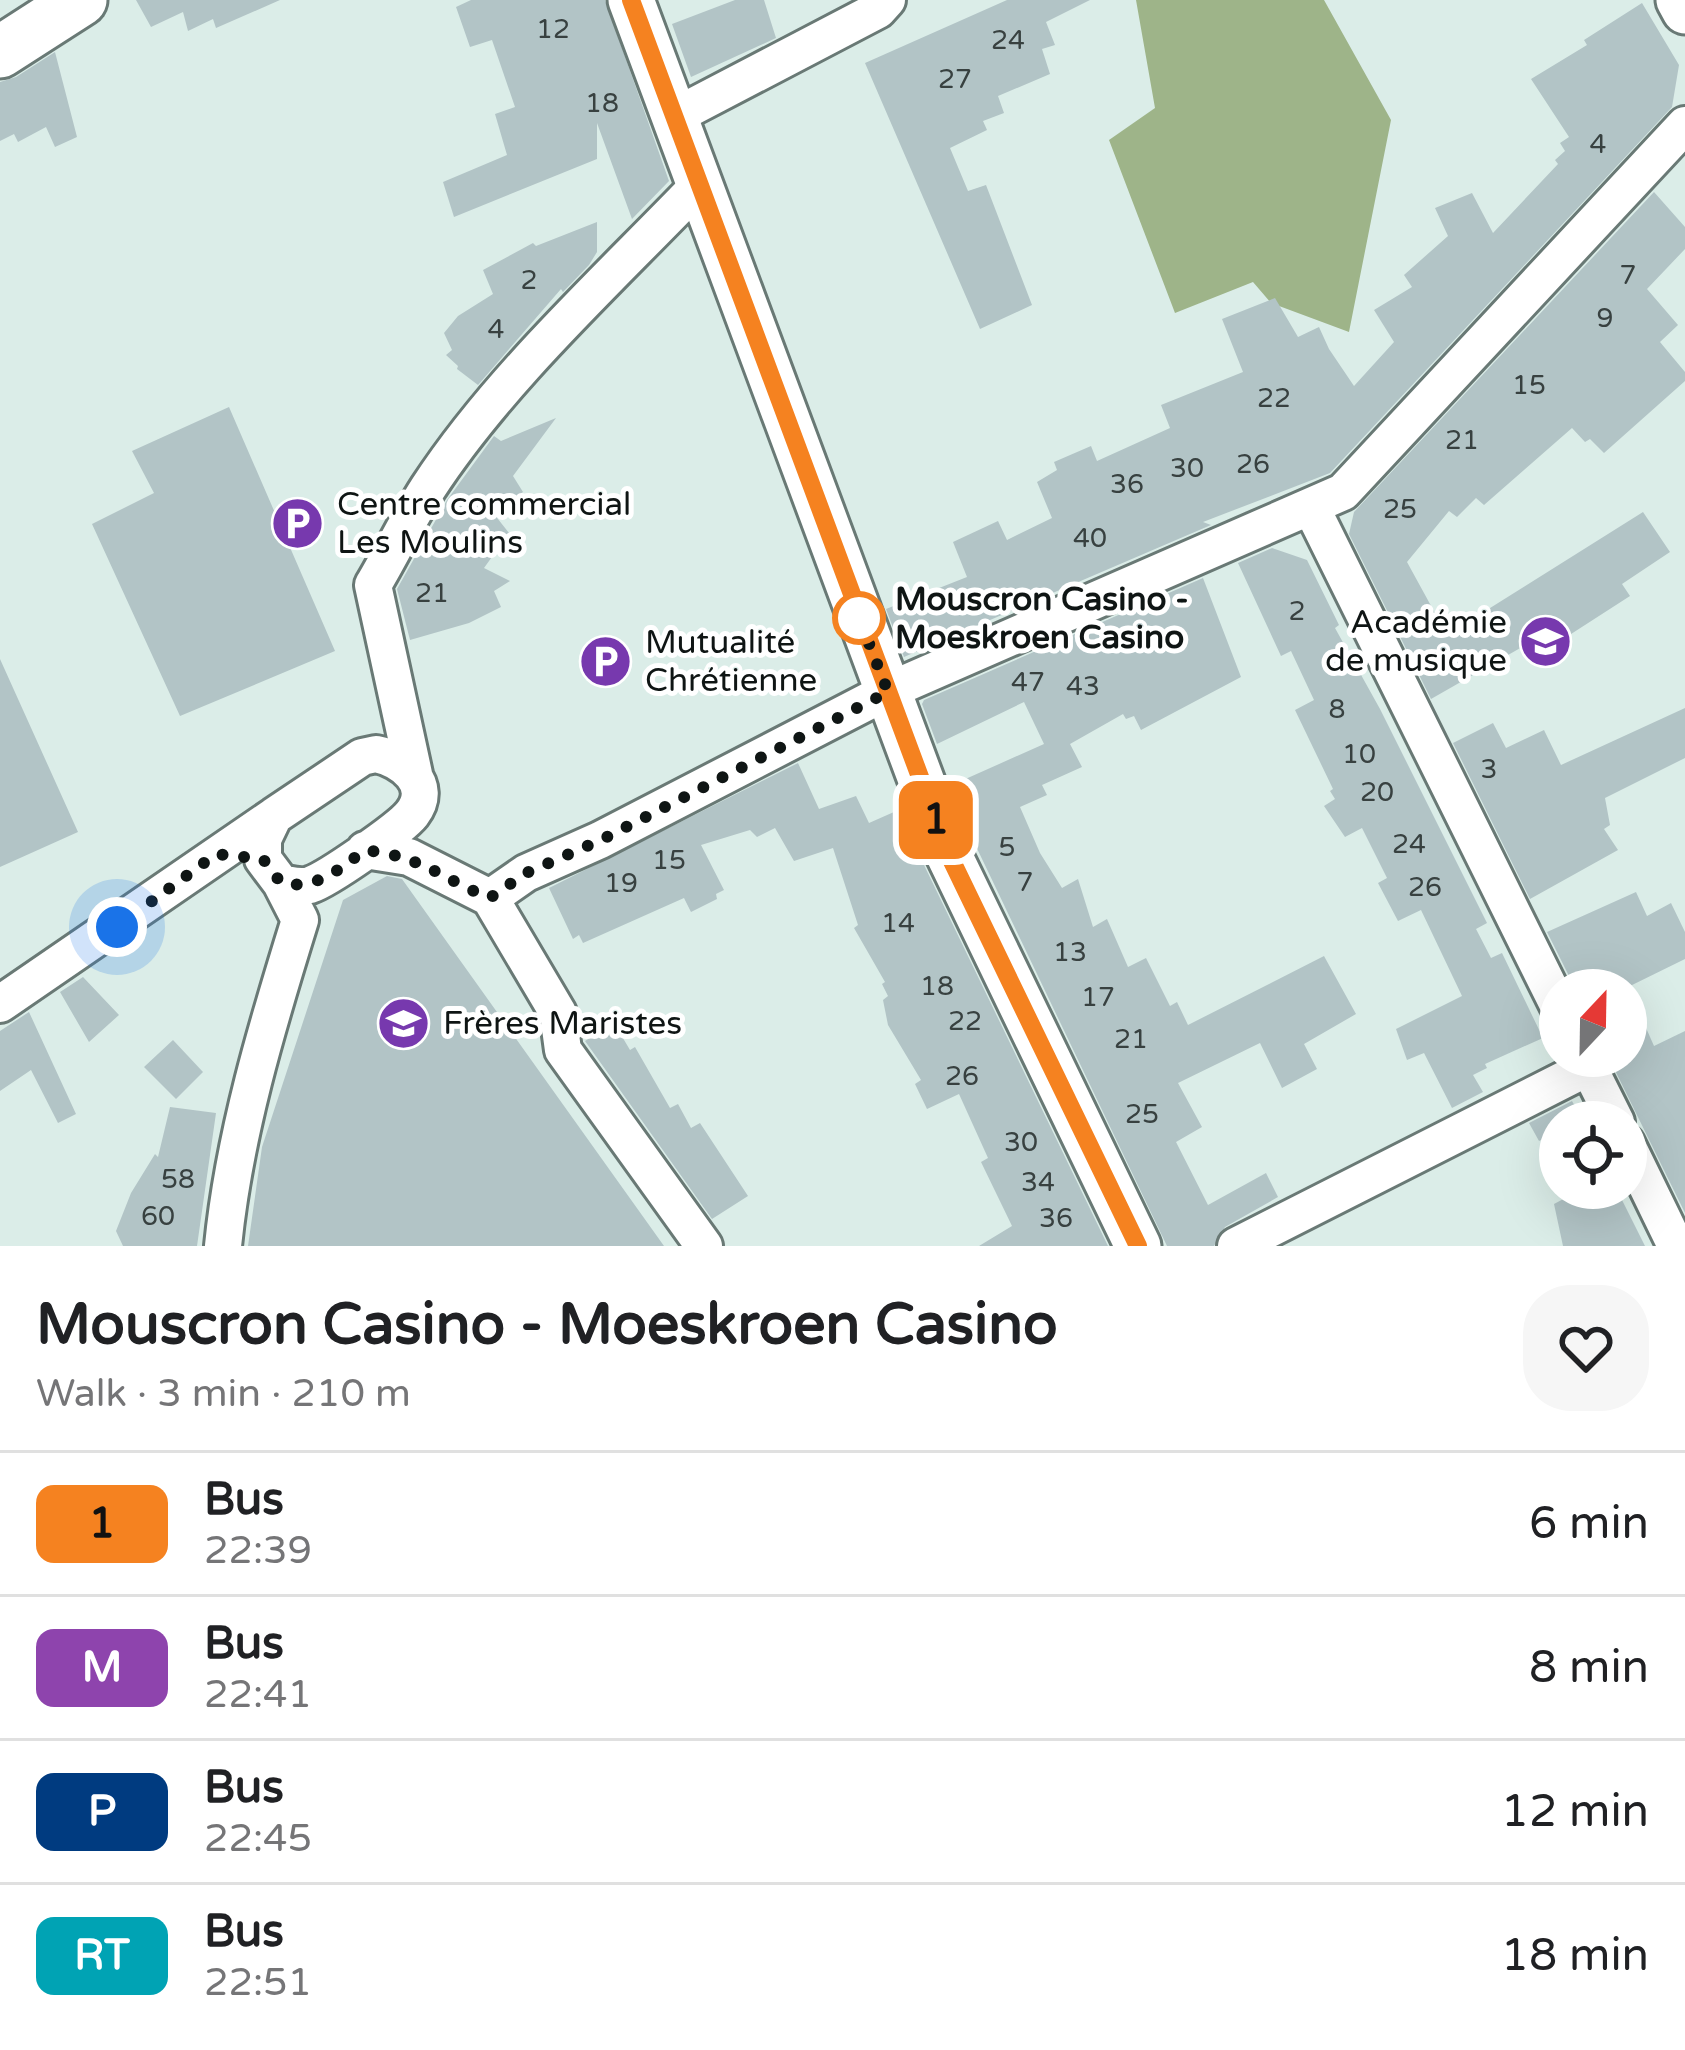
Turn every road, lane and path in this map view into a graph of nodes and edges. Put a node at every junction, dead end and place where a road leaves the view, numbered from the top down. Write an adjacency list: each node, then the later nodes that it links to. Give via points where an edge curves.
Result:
1 (81, 0): 6 (main road)
2 (631, 0): 7 (street)
3 (887, 0): 7 (street)
4 (1678, 0): 5 (street)
5 (1685, 11)
6 (0, 52)
7 (675, 116): 9 (street)
8 (1685, 125): 10 (street, via 1367,468)
9 (699, 185): 11 (street); 12 (street, via 534,359 429,487 373,585)
10 (1312, 509): 11 (street); 21 (street)
11 (888, 692): 20 (street); 27 (street, via 965,890)
12 (395, 696): 13 (street); 14 (street)
13 (362, 757): 14 (street, via 392,757); 15 (street)
14 (416, 785): 16 (street, via 410,817); 19 (street)
15 (274, 816): 17 (street); 18 (street, via 263,839)
16 (365, 850): 18 (street, via 313,884 299,887); 19 (street, via 410,856)
17 (216, 854): 18 (street); 22 (street)
18 (272, 871): 25 (street, via 300,920 245,1113)
19 (446, 874): 20 (street)
20 (490, 898): 26 (street, via 558,1013 563,1050)
21 (1540, 969)
22 (0, 1004)
23 (1556, 1077): 28 (street)
24 (1647, 1186): 29 (street)
25 (223, 1246)
26 (704, 1246)
27 (1138, 1246)
28 (1236, 1246)
29 (1676, 1246)

